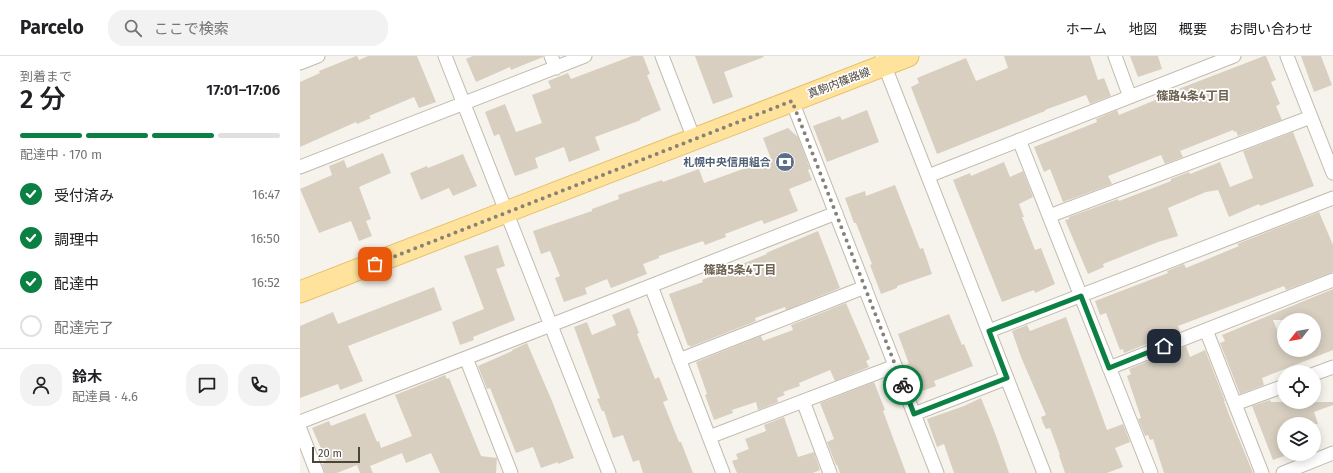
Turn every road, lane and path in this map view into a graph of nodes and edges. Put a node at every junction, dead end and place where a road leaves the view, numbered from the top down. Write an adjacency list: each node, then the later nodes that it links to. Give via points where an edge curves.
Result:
1 (318, 56): 11 (street)
2 (445, 56): 14 (street)
3 (585, 56): 10 (street)
4 (662, 56): 16 (street)
5 (908, 56): 9 (main road, 真駒内篠路線)
6 (1115, 56): 12 (street)
7 (1234, 56): 12 (street)
8 (1287, 56): 15 (street)
9 (883, 61): 13 (main road, 真駒内篠路線); 20 (street)
10 (553, 62): 14 (street)
11 (300, 63)
12 (1130, 97): 17 (street)
13 (792, 101): 16 (main road, 真駒内篠路線); 23 (street)
14 (464, 104): 18 (street); 22 (street)
15 (1311, 117): 19 (street); 24 (street)
16 (694, 139): 22 (main road, 真駒内篠路線)
17 (1019, 140): 20 (street); 24 (street)
18 (300, 167)
19 (1333, 173)
20 (928, 176): 32 (street)
21 (1333, 198): 29 (street)
22 (507, 212): 28 (main road, 真駒内篠路線); 30 (street)
23 (836, 213): 26 (street); 27 (street)
24 (1050, 216): 29 (street)
25 (1333, 280): 31 (street)
26 (651, 286): 30 (street); 34 (street)
27 (865, 287): 34 (street); 35 (street)
28 (300, 292)
29 (1081, 296): 32 (street); 37 (street)
30 (551, 325): 33 (street); 50 (street)
31 (1206, 330): 37 (street); 42 (street)
32 (989, 331): 39 (street)
33 (466, 358): 44 (street); 49 (street)
34 (679, 360): 46 (street)
35 (895, 366): 41 (street); 43 (street)
36 (1333, 367): 38 (street)
37 (1109, 368): 55 (street)
38 (1321, 371)
39 (1007, 378): 43 (street); 54 (street)
40 (1277, 389): 42 (street)
41 (803, 401): 46 (street); 52 (street)
42 (1235, 404): 56 (street)
43 (914, 414): 53 (street)
44 (300, 422)
45 (300, 429): 48 (street)
46 (709, 437): 51 (street)
47 (1333, 453): 57 (street)
48 (316, 473)
49 (511, 473)
50 (609, 473)
51 (723, 473)
52 (830, 473)
53 (937, 473)
54 (1044, 473)
55 (1151, 473)
56 (1262, 473)
57 (1283, 473)

